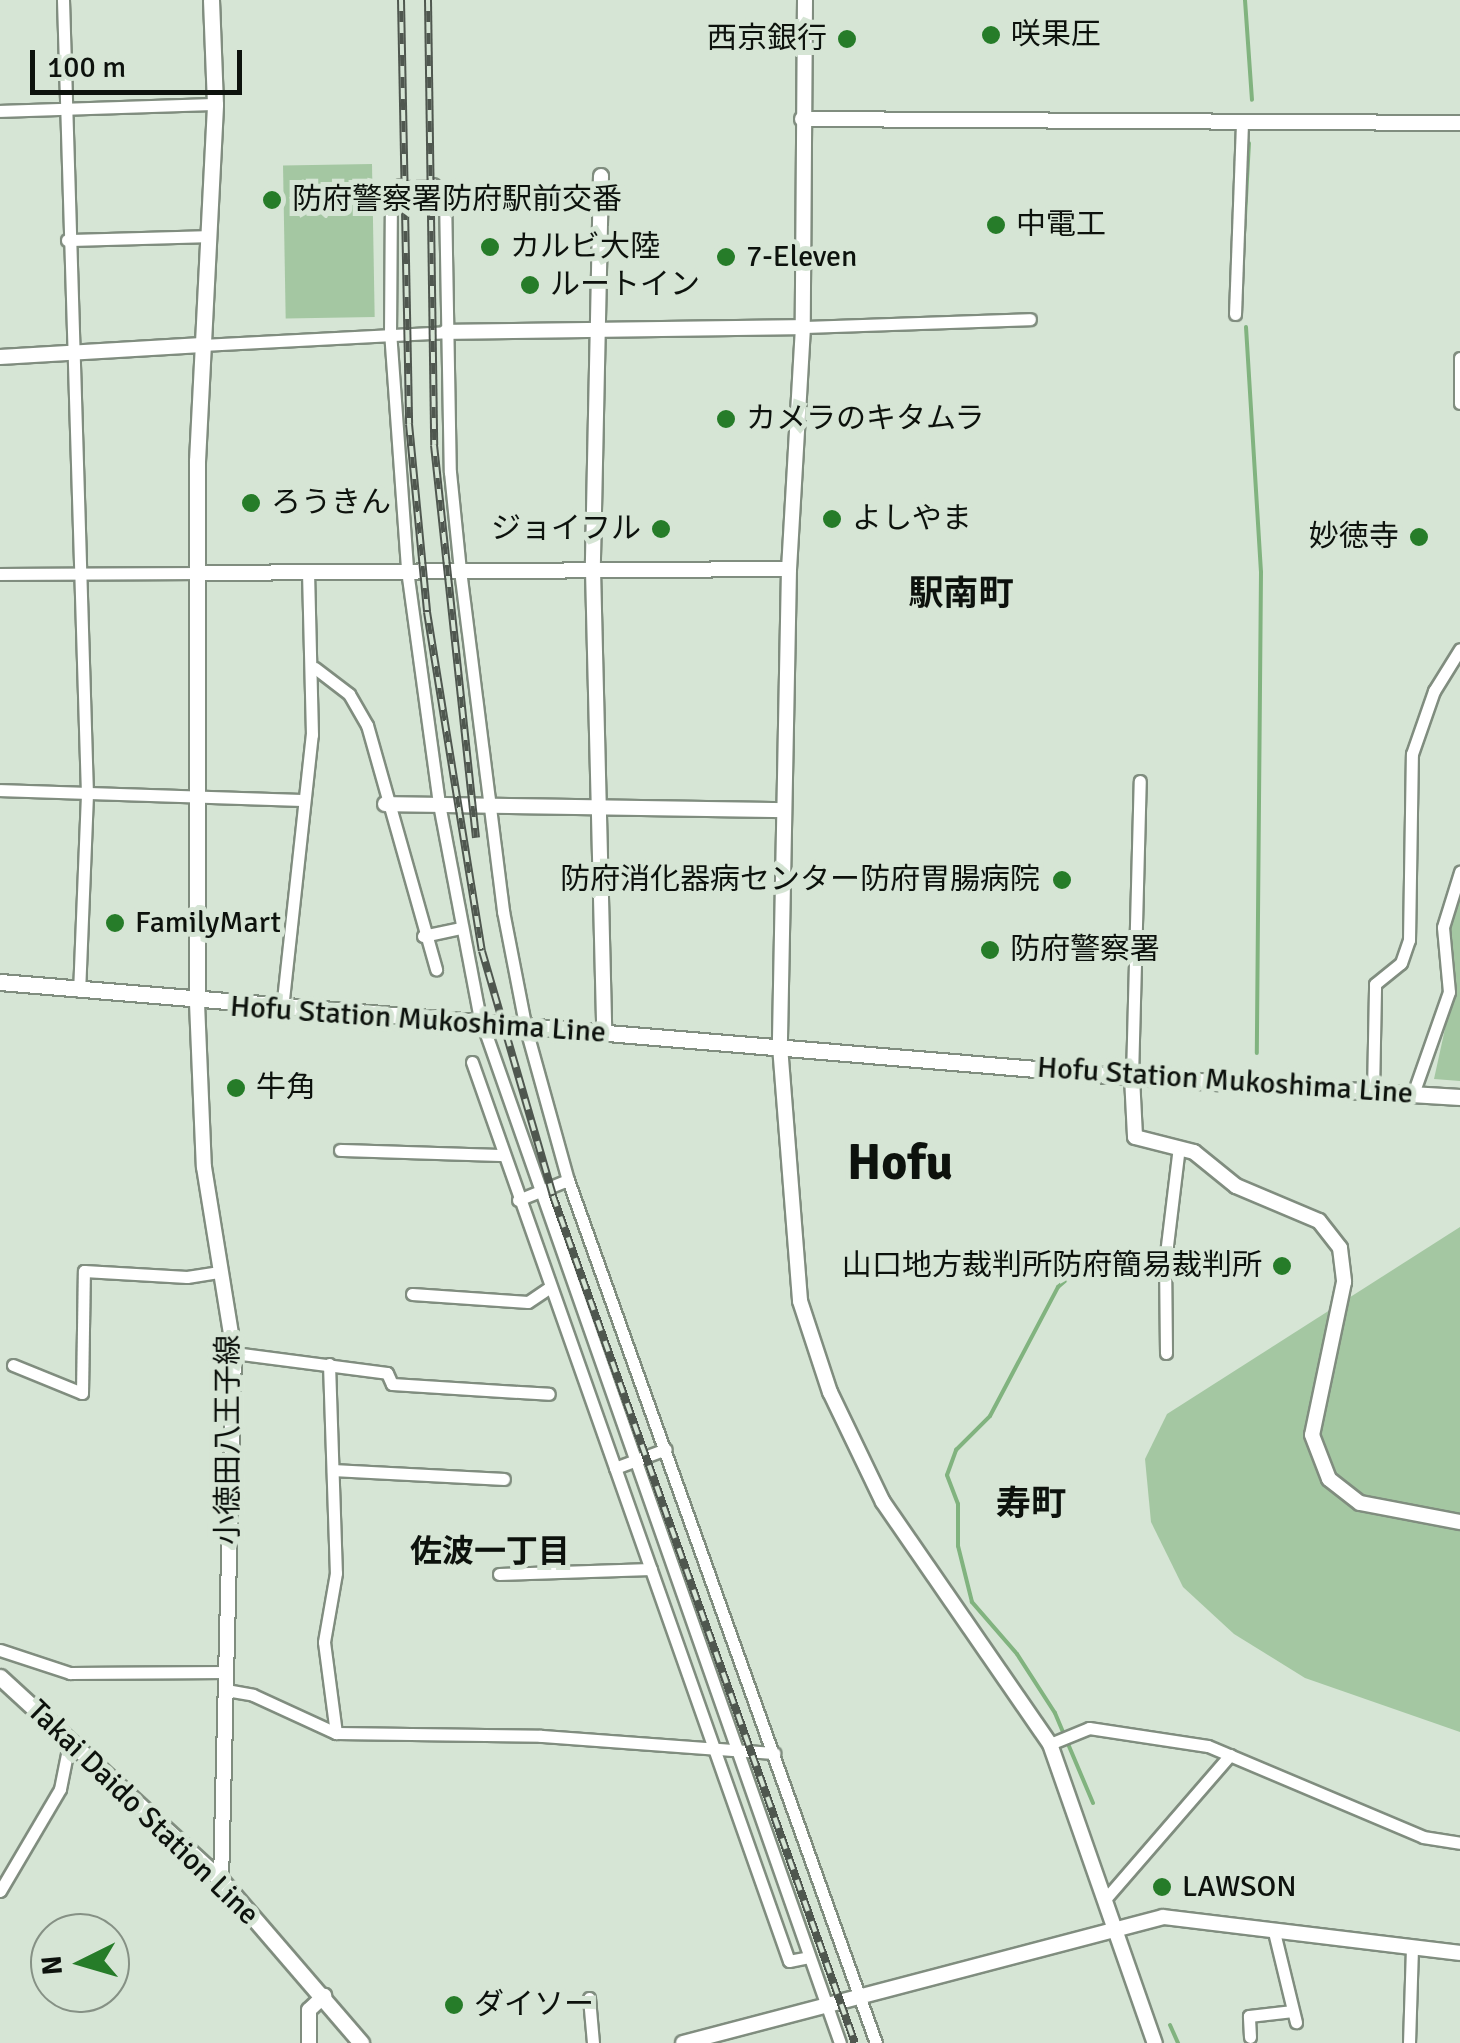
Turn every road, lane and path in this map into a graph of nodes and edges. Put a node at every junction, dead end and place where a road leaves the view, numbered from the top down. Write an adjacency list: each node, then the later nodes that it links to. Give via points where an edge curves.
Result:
1 (63, 0): 5 (street)
2 (211, 0): 4 (main road, Hofu Station Mukoshima Line)
3 (805, 0): 7 (street)
4 (216, 104): 5 (street); 13 (main road, Hofu Station Mukoshima Line)
5 (65, 111): 6 (street); 14 (street)
6 (0, 112)
7 (802, 119): 8 (street); 18 (street)
8 (1242, 122): 9 (street); 15 (street)
9 (1460, 123)
10 (602, 176): 17 (street)
11 (400, 184): 19 (street, via 390,192)
12 (433, 184): 20 (street, via 445,196)
13 (207, 236): 14 (street); 21 (main road, Hofu Station Mukoshima Line)
14 (67, 240): 22 (street)
15 (1234, 314)
16 (1030, 319): 18 (street)
17 (598, 326): 18 (street); 20 (street); 30 (street)
18 (804, 326): 26 (street)
19 (390, 331): 20 (street); 21 (street); 28 (street)
20 (446, 332): 29 (street)
21 (202, 345): 22 (street); 31 (main road, Hofu Station Mukoshima Line)
22 (69, 353): 23 (street); 33 (street)
23 (0, 357)
24 (1460, 358): 25 (street)
25 (1460, 404)
26 (789, 569): 30 (street); 45 (street)
27 (308, 570): 28 (street); 31 (street); 35 (street)
28 (407, 570): 29 (street); 42 (street)
29 (460, 570): 30 (street); 43 (street)
30 (593, 570): 44 (street)
31 (198, 573): 33 (street); 39 (main road, Hofu Station Mukoshima Line)
32 (0, 574): 33 (street)
33 (78, 574): 38 (street)
34 (1460, 650): 60 (street, via 1434,691 1412,754 1409,940 1401,963 1375,984)
35 (315, 668): 40 (street); 41 (street, via 360,709)
36 (1140, 781): 59 (street)
37 (0, 790): 38 (street)
38 (87, 794): 39 (street); 51 (street)
39 (199, 797): 40 (street); 52 (main road, Hofu Station Mukoshima Line)
40 (304, 800): 53 (street)
41 (386, 804): 42 (street); 48 (street)
42 (440, 804): 43 (street); 47 (street)
43 (489, 805): 44 (street); 55 (street)
44 (597, 809): 45 (street); 56 (street)
45 (782, 810): 57 (street)
46 (1460, 872): 61 (street, via 1443,927 1449,992)
47 (461, 928): 48 (street); 54 (street)
48 (423, 936): 49 (street)
49 (436, 969)
50 (0, 982): 51 (main road)
51 (79, 991): 52 (main road)
52 (197, 1003): 53 (main road, Hofu Station Mukoshima Line); 71 (street, 小徳田八王子線, via 199,1116)
53 (282, 1009): 54 (main road, Hofu Station Mukoshima Line)
54 (484, 1026): 55 (main road, Hofu Station Mukoshima Line); 62 (street)
55 (526, 1029): 56 (main road, Hofu Station Mukoshima Line); 68 (street)
56 (604, 1034): 57 (main road, Hofu Station Mukoshima Line)
57 (780, 1046): 59 (main road, Hofu Station Mukoshima Line); 93 (street, via 794,1258 824,1377 883,1502)
58 (472, 1062): 64 (street)
59 (1132, 1077): 60 (main road, Hofu Station Mukoshima Line); 65 (street, via 1136,1136)
60 (1373, 1093): 61 (main road, Hofu Station Mukoshima Line)
61 (1413, 1094): 63 (main road, Hofu Station Mukoshima Line)
62 (504, 1097): 64 (street); 69 (street)
63 (1460, 1097)
64 (485, 1104): 67 (street)
65 (1179, 1146): 74 (street, via 1164,1262); 84 (street, via 1236,1186 1320,1221 1340,1248 1344,1282 1312,1435 1329,1479 1360,1503)
66 (340, 1150): 67 (street)
67 (502, 1155): 70 (street)
68 (568, 1180): 69 (street); 79 (street)
69 (538, 1192): 70 (street); 80 (street)
70 (518, 1200): 72 (street)
71 (220, 1272): 75 (street, 小徳田八王子線); 77 (street, via 187,1277 84,1271 82,1393)
72 (550, 1287): 73 (street, via 528,1302); 81 (street)
73 (412, 1294)
74 (1166, 1353)
75 (234, 1354): 76 (street); 88 (street, 小徳田八王子線)
76 (329, 1364): 78 (street, via 387,1373 392,1384); 82 (street)
77 (12, 1365)
78 (548, 1394)
79 (666, 1450): 80 (street); 96 (street)
80 (632, 1462): 81 (street); 95 (street)
81 (615, 1468): 85 (street)
82 (332, 1470): 83 (street); 91 (street, via 336,1572 324,1642)
83 (504, 1479)
84 (1460, 1522)
85 (650, 1569): 86 (street); 94 (street)
86 (499, 1574)
87 (0, 1650): 88 (street, via 70,1673)
88 (226, 1672): 90 (street, 小徳田八王子線)
89 (0, 1676): 92 (main road, Takai Daido Station Line)
90 (226, 1690): 91 (street, via 253,1695); 99 (street, 小徳田八王子線)
91 (336, 1733): 94 (street)
92 (70, 1739): 99 (main road, Takai Daido Station Line); 100 (street, via 60,1789)
93 (1050, 1744): 97 (street, via 1088,1728 1160,1734); 101 (street)
94 (714, 1745): 95 (street); 106 (street, via 790,1961)
95 (736, 1748): 96 (street); 106 (street)
96 (774, 1753): 108 (street)
97 (1230, 1755): 98 (street, via 1423,1837); 101 (street)
98 (1460, 1843)
99 (221, 1880): 107 (main road, Takai Daido Station Line)
100 (0, 1891)
101 (1107, 1897): 102 (street)
102 (1114, 1925): 103 (street, via 1163,1916); 108 (street); 119 (street)
103 (1274, 1932): 104 (street); 112 (street, via 1294,2016 1249,2016)
104 (1412, 1948): 105 (street); 120 (street)
105 (1460, 1952)
106 (809, 1957): 110 (street)
107 (324, 1996): 113 (street, via 309,2010); 114 (main road, Takai Daido Station Line)
108 (860, 1996): 110 (street); 118 (street)
109 (589, 1998): 115 (street)
110 (826, 2005): 111 (street); 117 (street)
111 (738, 2036): 116 (street)
112 (1250, 2037)
113 (309, 2043)
114 (361, 2043)
115 (593, 2043)
116 (682, 2043)
117 (840, 2043)
118 (876, 2043)
119 (1155, 2043)
120 (1409, 2043)

